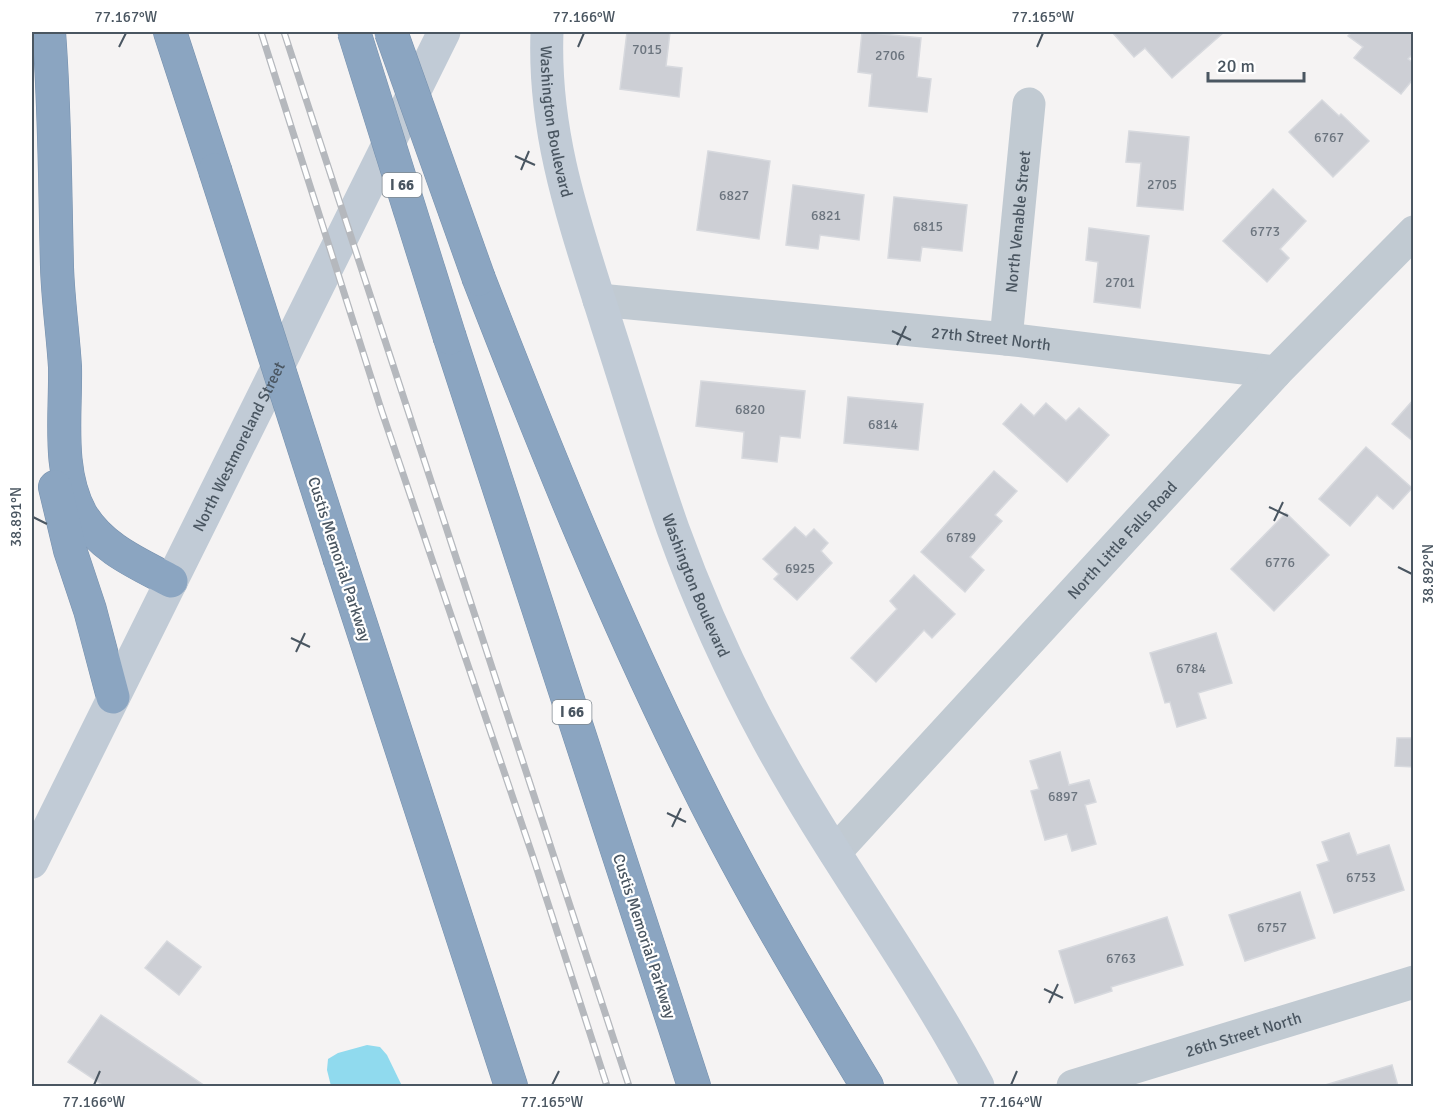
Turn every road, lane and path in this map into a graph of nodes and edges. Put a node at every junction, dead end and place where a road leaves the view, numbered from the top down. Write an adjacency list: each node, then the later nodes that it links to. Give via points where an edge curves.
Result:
1 (50, 32): 9 (highway)
2 (170, 32): 18 (highway, Custis Memorial Parkway, bridge)
3 (354, 32): 19 (highway, Custis Memorial Parkway / I 66, bridge)
4 (391, 32): 20 (highway, bridge, via 479,279 584,538 659,707 756,897)
5 (444, 32): 13 (main road, North Westmoreland Street)
6 (547, 32): 10 (main road, Washington Boulevard, via 548,94 557,158)
7 (1029, 104): 11 (street, North Venable Street)
8 (1413, 232): 12 (street, North Little Falls Road)
9 (57, 271): 13 (highway, via 65,366 66,454 75,501 89,526 106,544); 14 (highway, via 48,367 50,456 64,526)
10 (599, 300): 11 (street, 27th Street North); 15 (main road, Washington Boulevard, via 674,531 712,625 769,742)
11 (1006, 339): 12 (street, 27th Street North)
12 (1276, 372): 15 (street, North Little Falls Road)
13 (171, 580): 14 (main road, North Westmoreland Street)
14 (113, 697): 16 (main road, North Westmoreland Street)
15 (836, 852): 21 (main road, Washington Boulevard)
16 (32, 862)
17 (1413, 982): 22 (street, 26th Street North)
18 (511, 1086)
19 (694, 1086)
20 (867, 1086)
21 (978, 1086)
22 (1073, 1086)

